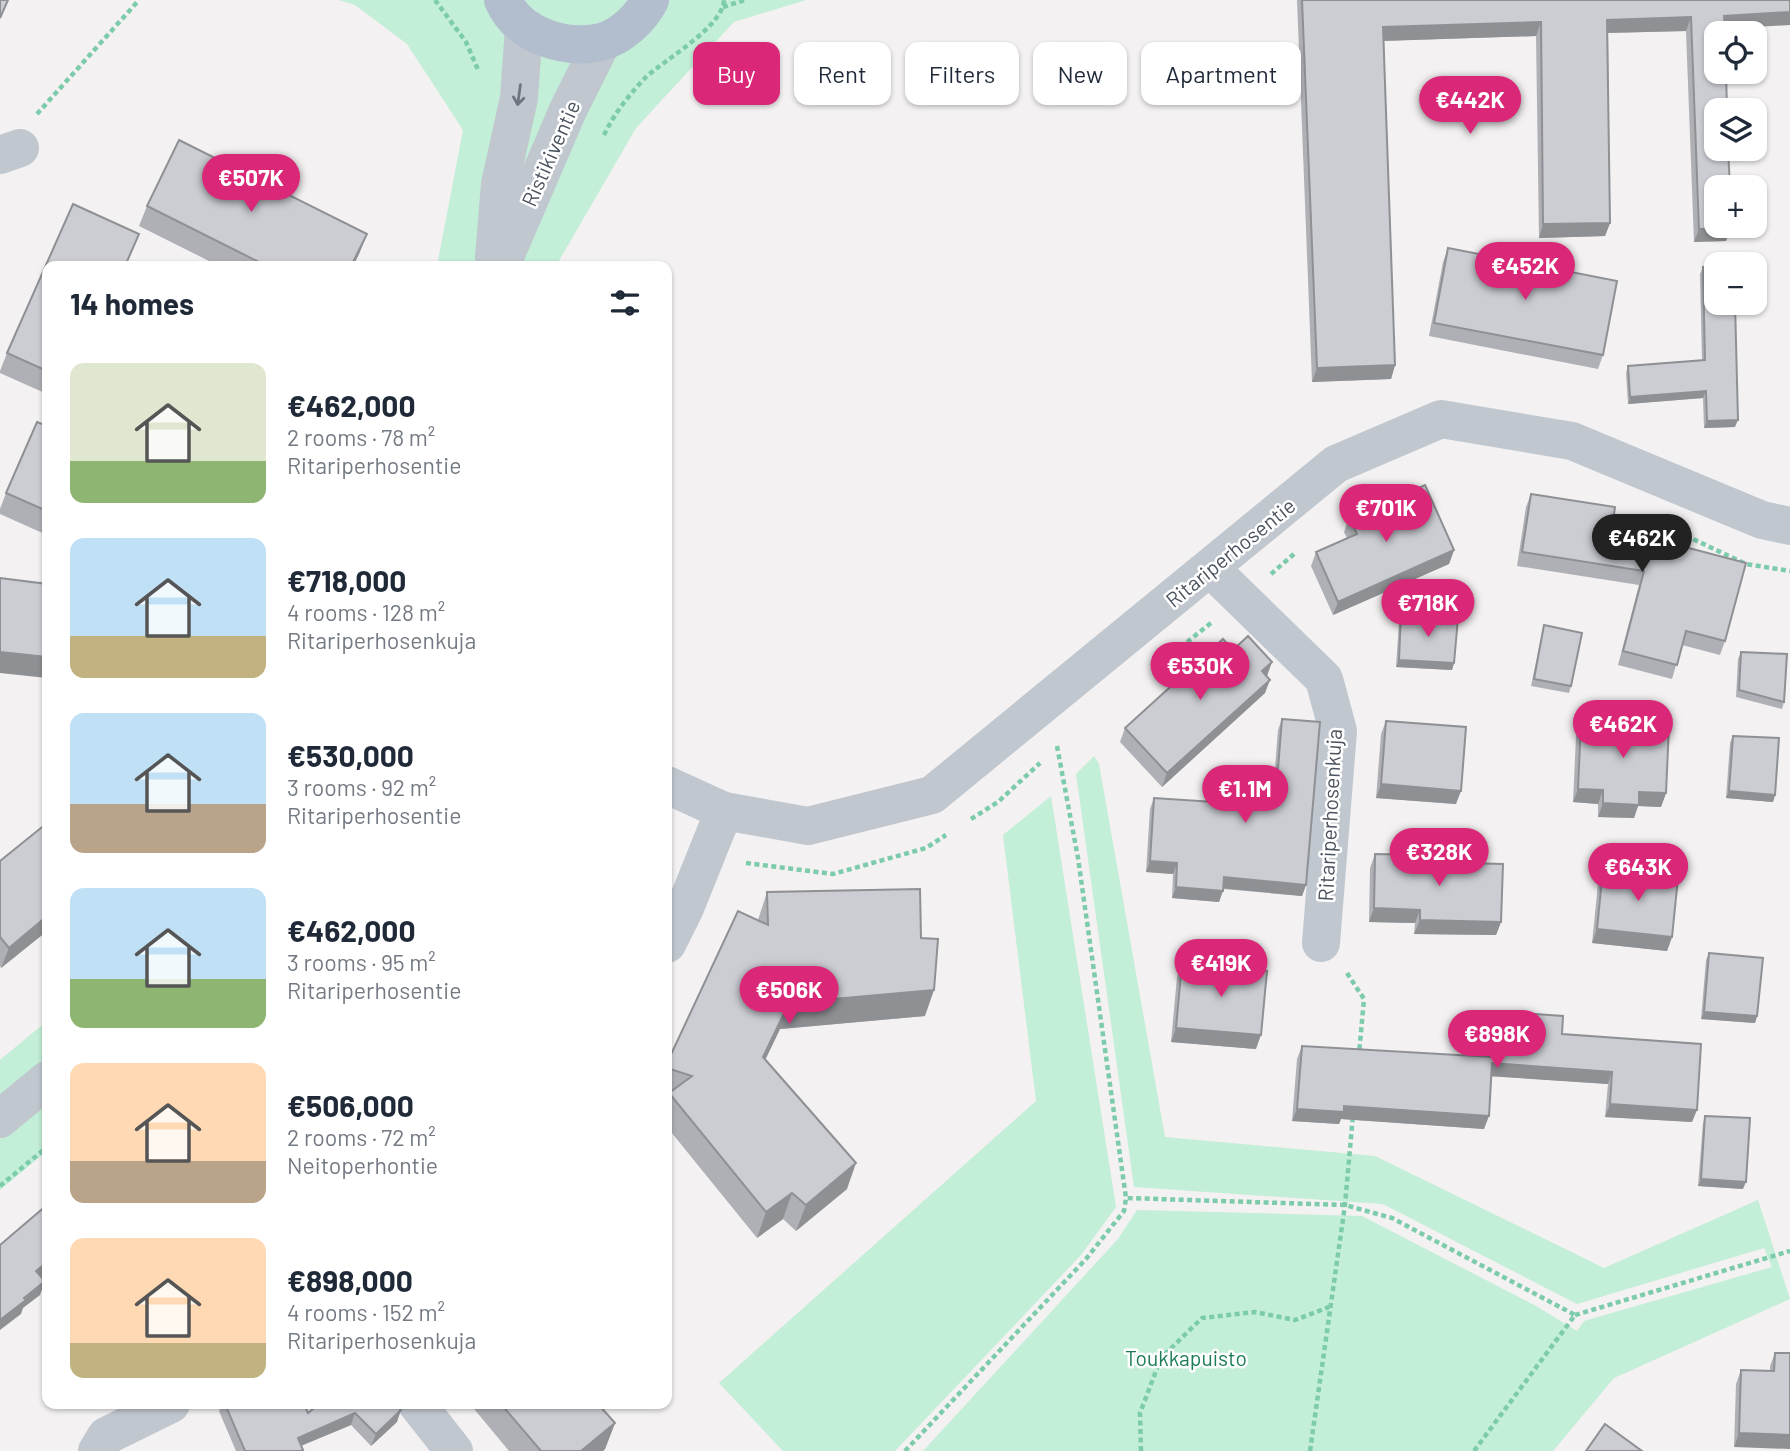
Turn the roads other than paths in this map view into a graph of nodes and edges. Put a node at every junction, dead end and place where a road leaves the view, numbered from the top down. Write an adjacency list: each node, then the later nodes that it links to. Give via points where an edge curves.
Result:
1 (652, 1): 3 (main road, via 630,27)
2 (514, 14): 3 (main road, via 561,44); 4 (street, Ristikiventie, one-way to 4, via 519,98 500,184)
3 (603, 42): 5 (street, Ristikiventie, via 568,110)
4 (494, 261)
5 (503, 261)
6 (1790, 526): 7 (street, Ritariperhosentie, via 1762,520 1572,441 1441,419 1336,464)
7 (1211, 569): 9 (street, Ritariperhosentie, via 932,795 808,826); 11 (street, Ritariperhosenkuja, via 1324,679 1338,731)
8 (672, 787): 9 (street, Ritariperhosentie)
9 (724, 811): 10 (street)
10 (672, 933)
11 (1321, 943)
12 (42, 1084): 13 (street)
13 (0, 1119)
14 (161, 1409): 16 (street, via 106,1436)
15 (421, 1409): 17 (street)
16 (97, 1451)
17 (454, 1451)

